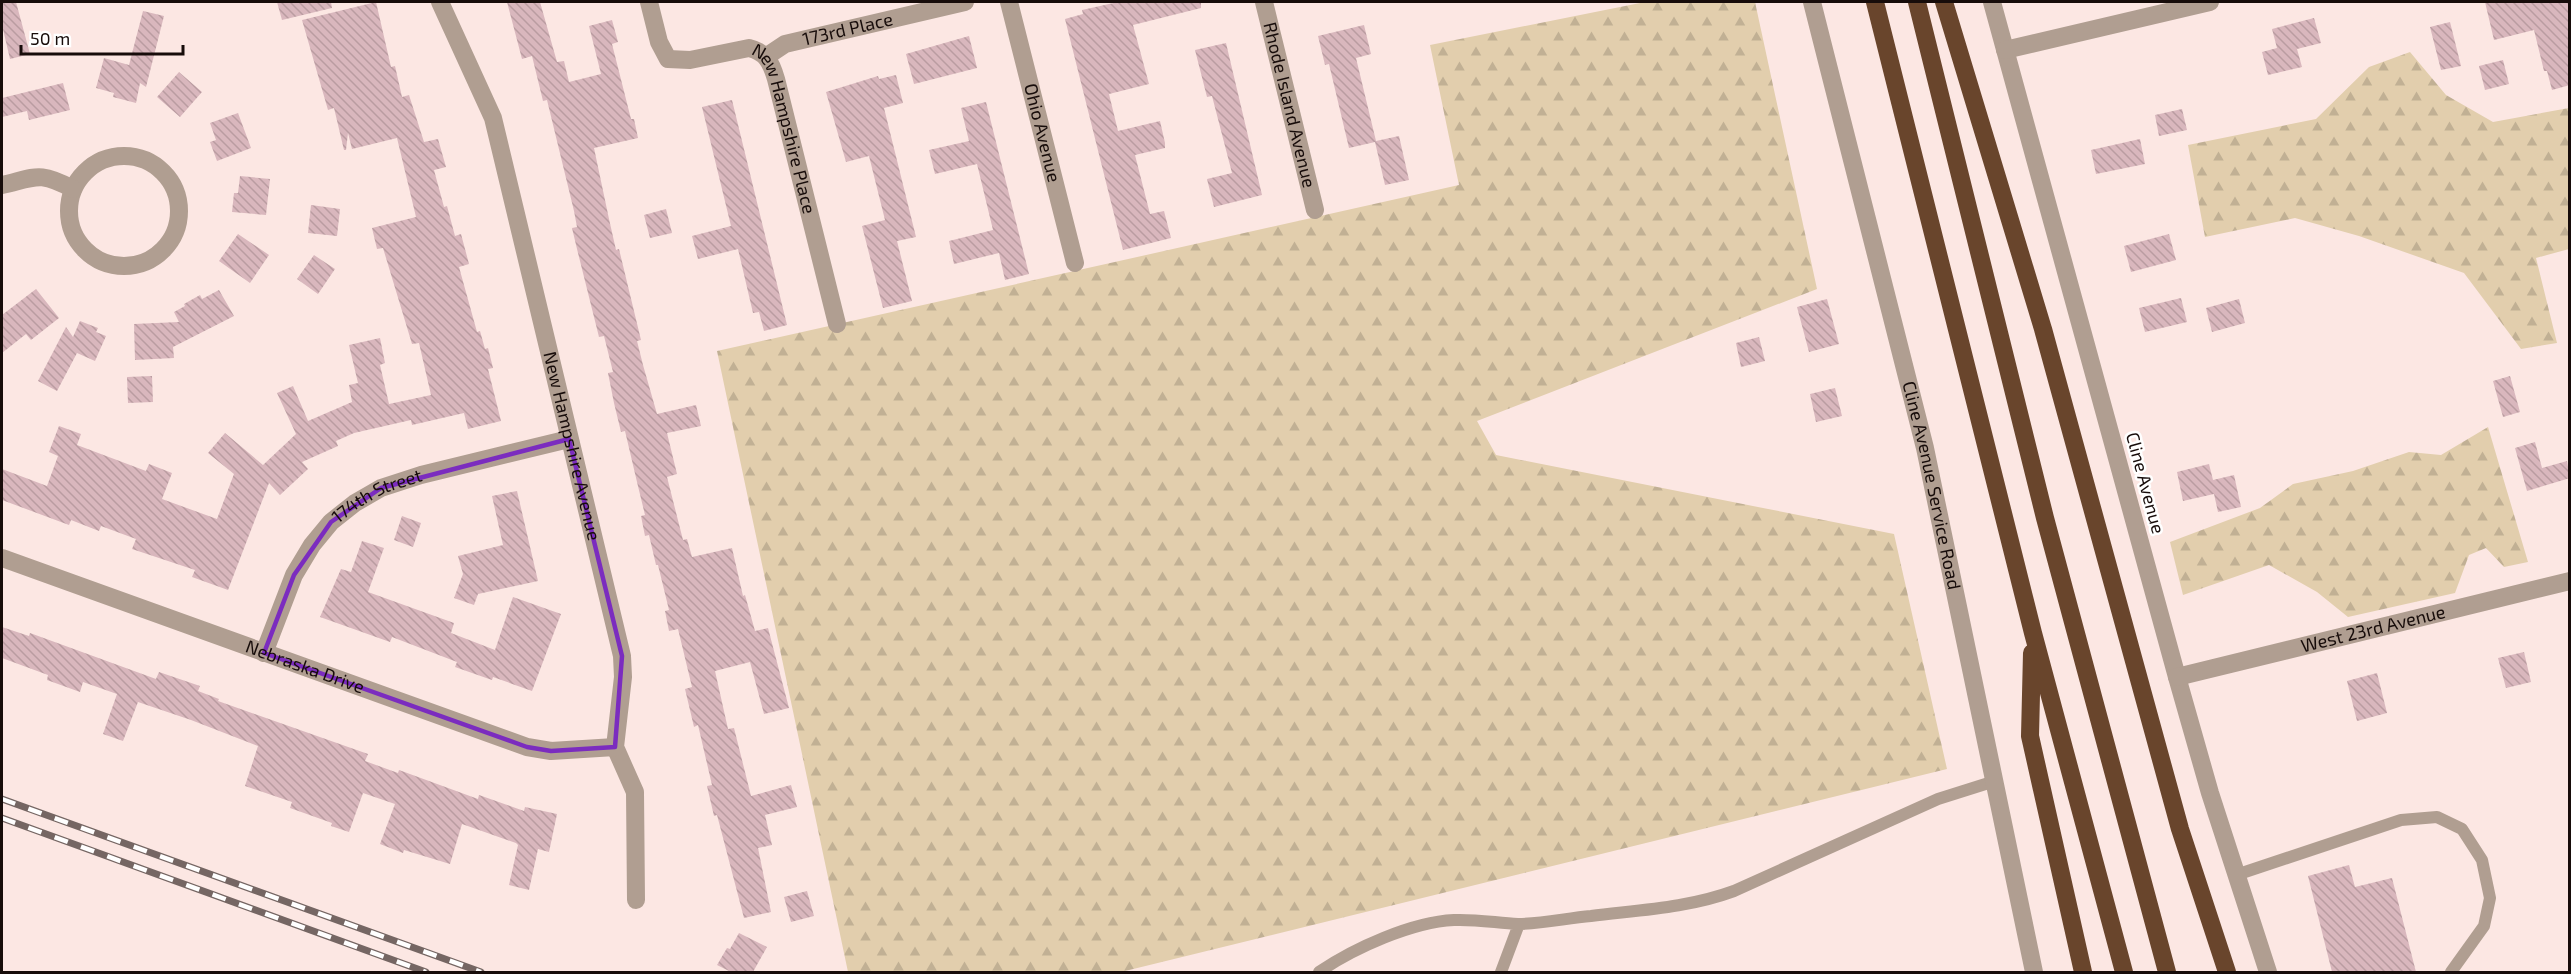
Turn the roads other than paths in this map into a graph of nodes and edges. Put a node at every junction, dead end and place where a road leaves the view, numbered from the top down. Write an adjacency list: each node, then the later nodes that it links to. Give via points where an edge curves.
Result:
1 (440, 2): 19 (street, New Hampshire Avenue, via 492,118)
2 (649, 2): 13 (street, New Hampshire Place, via 659,42 668,59 690,60 749,48)
3 (965, 2): 13 (street, 173rd Place, via 785,44)
4 (1009, 2): 17 (street, Ohio Avenue)
5 (1264, 2): 16 (street, Rhode Island Avenue)
6 (1812, 2): 26 (street, Cline Avenue Service Road, via 1925,448)
7 (1875, 2): 22 (highway)
8 (1917, 2): 35 (highway, via 2045,518)
9 (1944, 2): 36 (highway, via 2043,329 2180,829)
10 (1992, 2): 12 (street, Cline Avenue)
11 (2210, 2): 12 (street)
12 (2005, 50): 24 (street, Cline Avenue)
13 (766, 56): 18 (street, New Hampshire Place, via 776,79)
14 (2, 185): 15 (street, via 42,176)
15 (73, 189): 15 (street, via 83,173 99,161 136,156 167,176 177,193 176,230 154,258 138,265 103,262 76,240 68,206)
16 (1315, 210)
17 (1075, 263)
18 (837, 324)
19 (569, 439): 23 (street, 174th Street, via 421,475 381,488 355,503 331,522 312,545 294,575); 25 (street, New Hampshire Avenue, via 622,656)
20 (2, 558): 23 (street, Nebraska Drive)
21 (2570, 581): 24 (street, West 23rd Avenue)
22 (2033, 633): 33 (highway, via 2030,736); 34 (highway)
23 (264, 653): 25 (street, Nebraska Drive, via 527,747 551,751)
24 (2177, 677): 27 (street, Cline Avenue)
25 (615, 747): 28 (street, via 635,792)
26 (1995, 781): 29 (lane, via 1938,799 1714,898); 32 (street, Cline Avenue Service Road)
27 (2236, 875): 37 (street, Cline Avenue); 38 (lane, via 2402,820 2437,817 2462,829 2482,860 2490,898 2484,926)
28 (636, 900)
29 (1519, 924): 30 (lane, via 1435,922 1358,950); 31 (lane)
30 (1319, 972)
31 (1500, 972)
32 (2034, 972)
33 (2083, 972)
34 (2124, 972)
35 (2167, 972)
36 (2227, 972)
37 (2268, 972)
38 (2451, 972)

